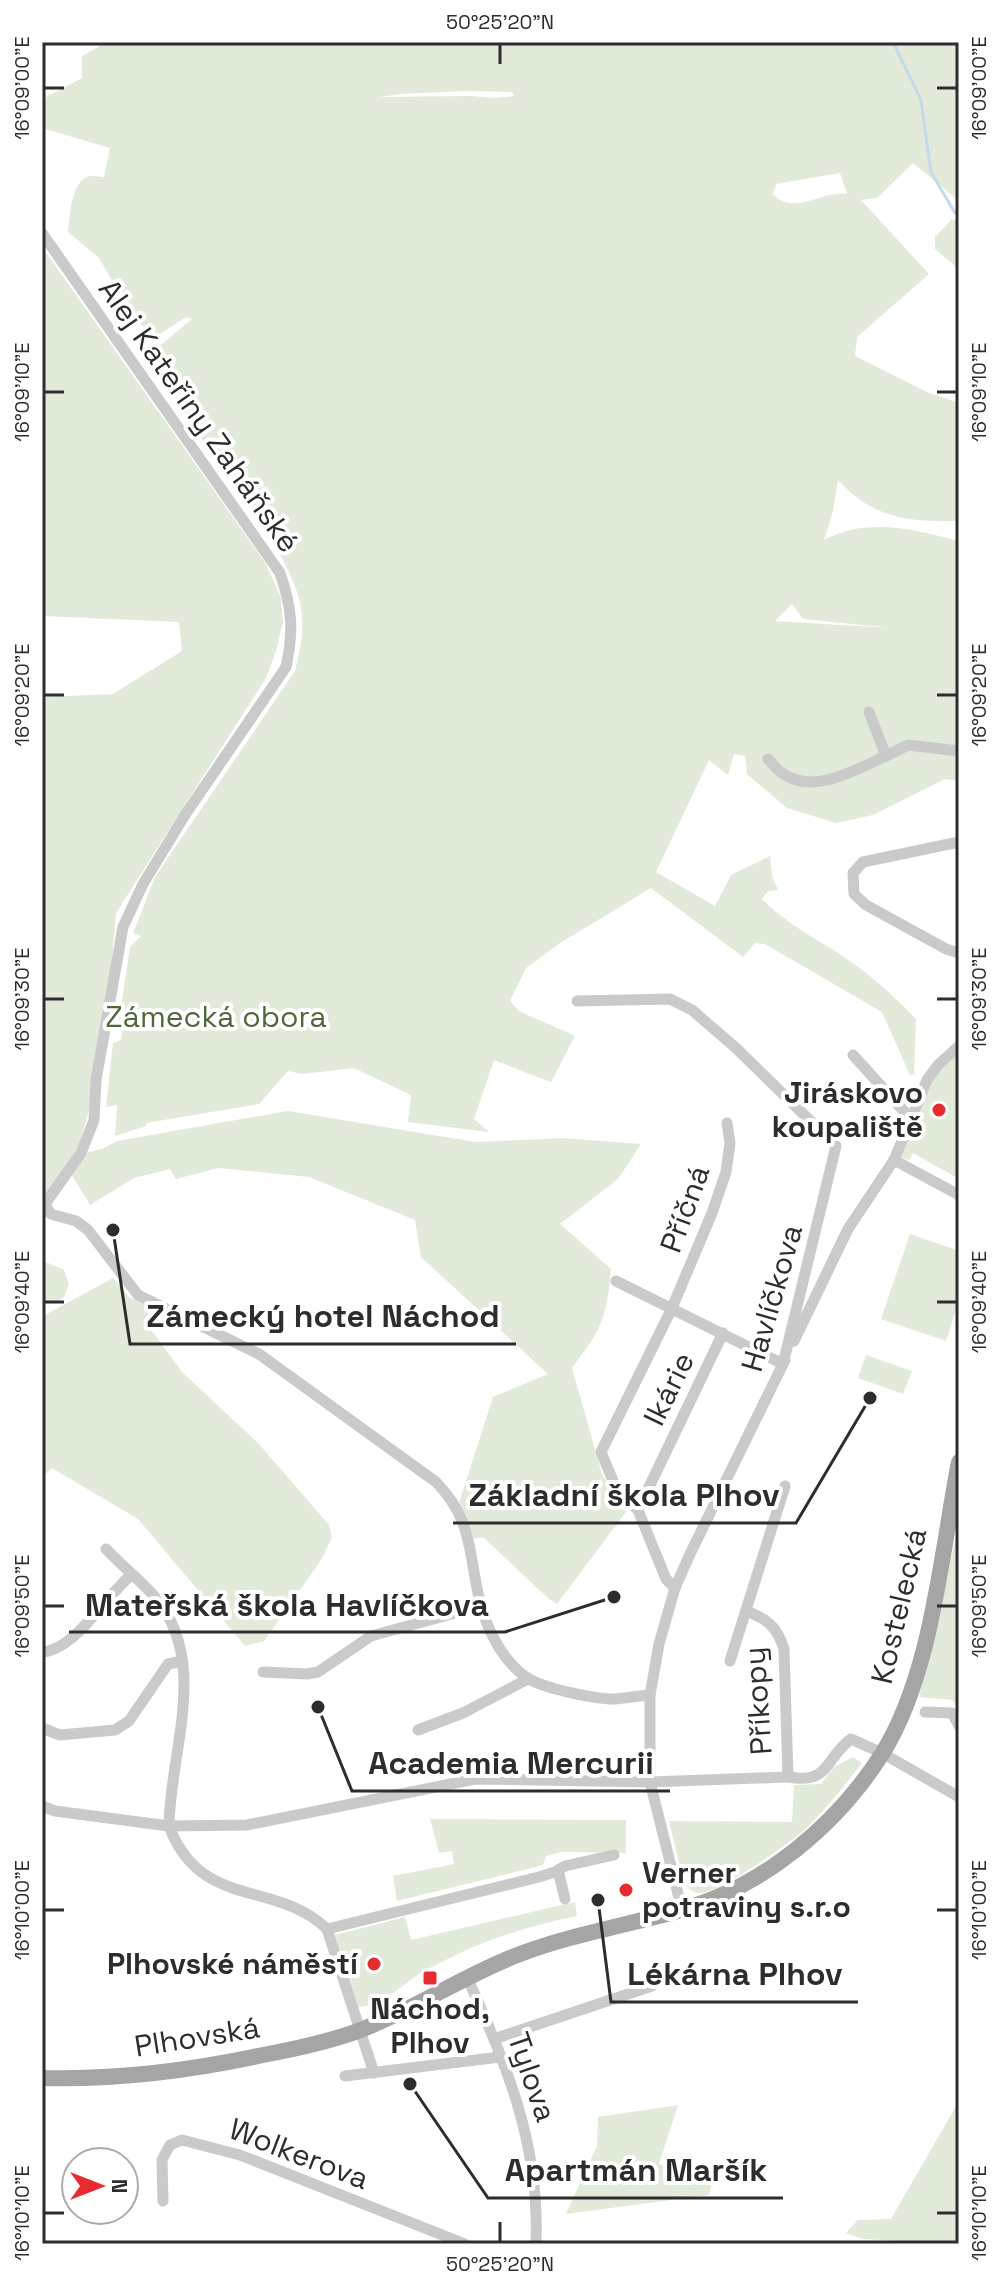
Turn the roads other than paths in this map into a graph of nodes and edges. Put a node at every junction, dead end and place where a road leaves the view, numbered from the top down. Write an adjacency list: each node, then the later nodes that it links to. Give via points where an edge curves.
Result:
1 (42, 233): 25 (street, Alej Kateřiny Zaháňské, via 280,573 291,606 286,667 185,815 123,927 94,1120 81,1153 46,1207 88,1230 138,1295 259,1354 436,1482 466,1526)
2 (869, 712): 4 (street)
3 (959, 751): 4 (street, via 908,745)
4 (886, 756): 5 (street, via 834,781 783,775)
5 (768, 759)
6 (959, 842): 7 (street, via 863,862 853,873 854,894 866,905)
7 (959, 953)
8 (577, 1001): 18 (street, Havlíčkova, via 670,999 683,1004 833,1141 836,1152)
9 (959, 1046): 11 (street, via 927,1080)
10 (853, 1055): 11 (street)
11 (910, 1118): 13 (street)
12 (727, 1123): 16 (street, Příčná, via 726,1172)
13 (894, 1160): 14 (street); 18 (street, via 848,1229)
14 (959, 1195)
15 (616, 1281): 16 (street)
16 (672, 1308): 17 (street); 21 (street, Příčná, via 601,1452 616,1488)
17 (723, 1333): 18 (street); 21 (street, Ikárie)
18 (783, 1364): 24 (street, Havlíčkova)
19 (959, 1462): 37 (main road, Kostelecká, via 920,1659)
20 (785, 1486): 26 (street, Příkopy)
21 (638, 1510): 24 (street, via 666,1579)
22 (106, 1549): 23 (street)
23 (131, 1575): 27 (street, via 86,1625 53,1651); 28 (street, via 166,1613 178,1636)
24 (675, 1588): 32 (street, Havlíčkova)
25 (481, 1606): 30 (street, via 371,1636 318,1672); 31 (street, via 495,1641)
26 (746, 1611): 29 (street, Příkopy); 38 (street, Příkopy, via 770,1622 784,1649)
27 (42, 1652)
28 (182, 1661): 35 (street, via 168,1664 129,1721 115,1730 60,1735); 42 (street, via 184,1697)
29 (730, 1661)
30 (263, 1672)
31 (528, 1679): 32 (street, via 612,1699); 36 (street)
32 (650, 1695): 39 (street, Havlíčkova)
33 (925, 1712): 34 (street, via 952,1713)
34 (959, 1726)
35 (42, 1728)
36 (418, 1730)
37 (882, 1753): 38 (street, via 851,1739 820,1775); 40 (street); 46 (main road, Kostelecká, via 842,1804 786,1857 740,1887)
38 (788, 1777): 39 (street, Příkopy)
39 (650, 1782): 42 (street, Příkopy, via 475,1779 247,1825); 46 (street, Havlíčkova)
40 (959, 1797)
41 (42, 1806): 42 (street)
42 (169, 1826): 47 (street, via 176,1845 209,1878 298,1909)
43 (614, 1855): 44 (street)
44 (558, 1870): 45 (street); 47 (street)
45 (565, 1899)
46 (682, 1910): 48 (main road, Kostelecká, via 559,1940)
47 (327, 1929): 50 (street)
48 (467, 1977): 50 (main road); 51 (street, Tylova)
49 (652, 1986): 51 (street)
50 (359, 2030): 53 (street); 55 (main road, Plhovská, via 176,2072)
51 (494, 2039): 52 (street, Tylova)
52 (500, 2057): 53 (street); 58 (street, Tylova, via 532,2160)
53 (374, 2073): 54 (street)
54 (345, 2076)
55 (42, 2078)
56 (163, 2201): 57 (street, Wolkerova, via 162,2160 170,2145 182,2140 240,2155)
57 (465, 2244)
58 (536, 2244)

